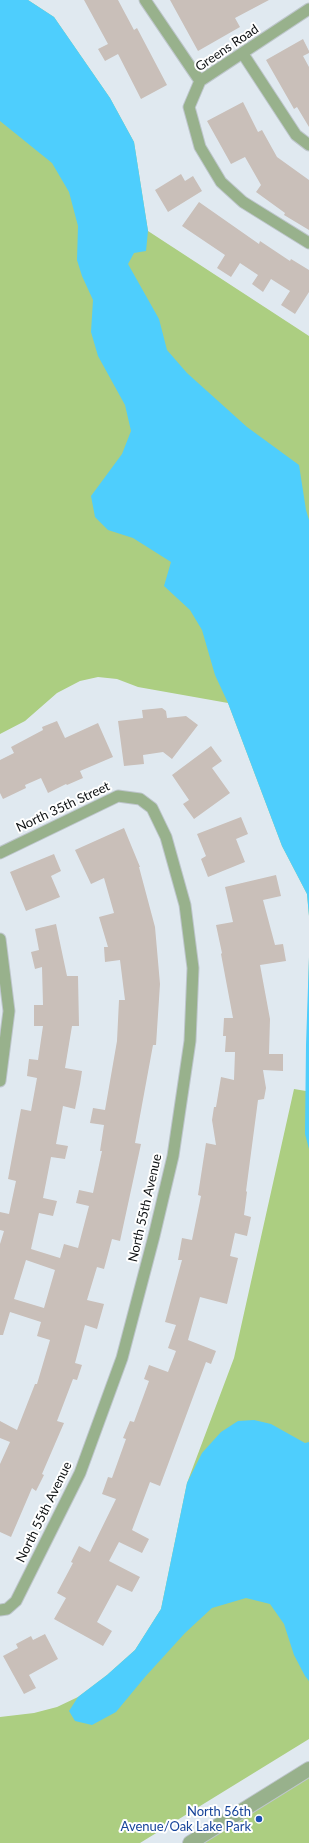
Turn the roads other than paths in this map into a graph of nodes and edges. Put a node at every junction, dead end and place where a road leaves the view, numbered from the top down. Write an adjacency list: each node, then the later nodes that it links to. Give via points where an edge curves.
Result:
1 (145, 0): 4 (street)
2 (309, 9): 3 (street, Greens Road)
3 (243, 54): 4 (street, Greens Road); 5 (street, via 296,135)
4 (200, 81): 6 (street, Greens Road, via 189,107 200,147 221,182 243,202)
5 (309, 145)
6 (309, 243)
7 (140, 798): 8 (street, North 35th Street, via 118,796); 11 (street, North 55th Avenue, via 152,808 166,837 185,905 193,968 190,1042 172,1156 122,1358 80,1472 16,1601)
8 (0, 853)
9 (0, 939): 10 (street, via 9,1011)
10 (0, 1080)
11 (4, 1609)
12 (309, 1769): 13 (street)
13 (190, 1843)

